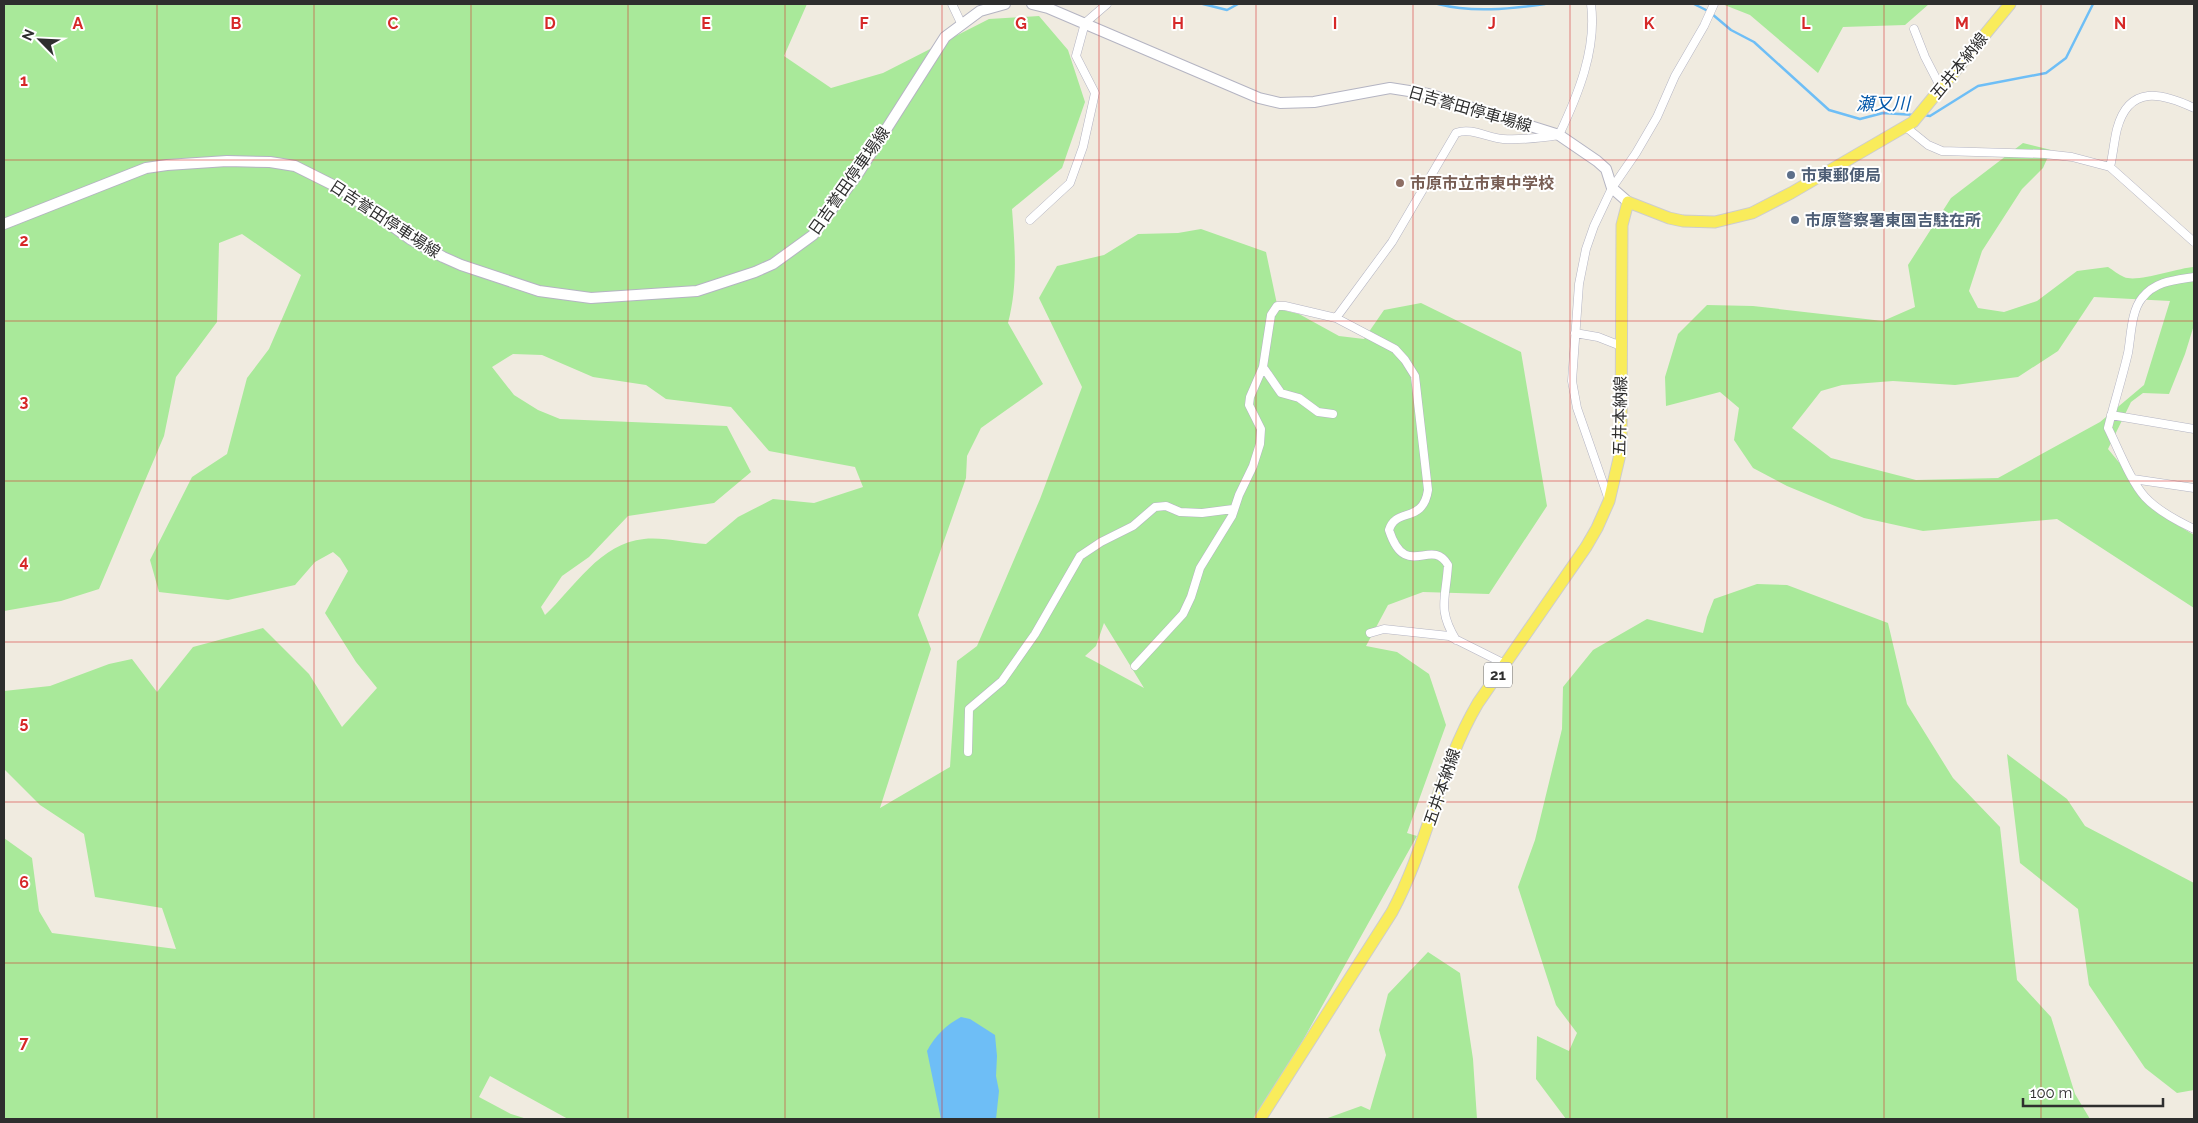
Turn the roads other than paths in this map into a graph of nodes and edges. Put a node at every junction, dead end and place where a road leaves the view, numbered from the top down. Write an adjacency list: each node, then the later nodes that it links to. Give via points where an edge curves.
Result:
1 (952, 4): 8 (street)
2 (1005, 4): 8 (main road, 日吉誉田停車場線, via 980,11)
3 (1032, 4): 9 (main road, 日吉誉田停車場線)
4 (1108, 4): 9 (street)
5 (1591, 4): 14 (street, via 1593,17 1583,78)
6 (1714, 4): 16 (street, via 1657,117)
7 (2010, 4): 11 (main road, 五井本納線)
8 (961, 23): 19 (main road, 日吉誉田停車場線, via 936,48 859,172 813,235 773,264 697,291 591,298 539,291 443,257 319,176 295,166 270,162 217,162 146,168)
9 (1085, 23): 14 (main road, 日吉誉田停車場線, via 1258,98 1280,103 1305,103 1390,88 1428,94); 18 (street, via 1076,56 1095,94 1083,147 1070,183)
10 (1914, 28): 11 (street)
11 (1941, 88): 13 (main road, 五井本納線)
12 (2194, 108): 15 (street, via 2165,97 2150,95 2137,98 2117,128)
13 (1907, 128): 15 (street, via 1928,145 1942,151 2054,155); 17 (main road, 五井本納線, via 1752,213 1715,222 1683,221)
14 (1559, 135): 16 (main road, 日吉誉田停車場線, via 1606,169); 22 (street, via 1538,139 1502,139 1471,132 1456,133 1392,242)
15 (2110, 167): 20 (street)
16 (1612, 188): 17 (main road, 日吉誉田停車場線); 23 (street, via 1586,249)
17 (1628, 202): 24 (main road, 五井本納線 / 21, via 1622,225)
18 (1030, 220)
19 (4, 224)
20 (2194, 242)
21 (2194, 277): 27 (street, via 2154,287 2137,304)
22 (1336, 318): 25 (street, via 1276,306 1271,315); 35 (street, via 1395,349 1415,376 1428,490 1421,508 1394,520 1389,530 1400,553 1409,557 1430,555 1445,561 1448,566 1443,613)
23 (1575, 333): 24 (street, via 1598,337); 31 (street, via 1572,381 1577,408)
24 (1620, 346): 31 (main road, 五井本納線 / 21, via 1621,450)
25 (1263, 367): 26 (street, via 1281,393 1299,398 1318,412); 32 (street, via 1249,405 1261,429 1260,444)
26 (1333, 414)
27 (2112, 415): 28 (street); 29 (street, via 2108,428)
28 (2194, 429)
29 (2133, 479): 30 (street); 33 (street, via 2145,497 2176,521)
30 (2194, 488)
31 (1609, 501): 36 (main road, 五井本納線 / 21, via 1586,548)
32 (1233, 509): 37 (street, via 1232,516 1200,568 1183,614); 38 (street, via 1202,513 1155,507 1133,526 1080,556 1035,634 1002,681 969,709)
33 (2194, 529)
34 (1370, 633): 35 (street, via 1384,628 1449,636)
35 (1456, 640): 36 (street)
36 (1506, 664): 39 (main road, 五井本納線 / 21, via 1462,730 1407,885)
37 (1135, 666)
38 (968, 752)
39 (1260, 1119)

